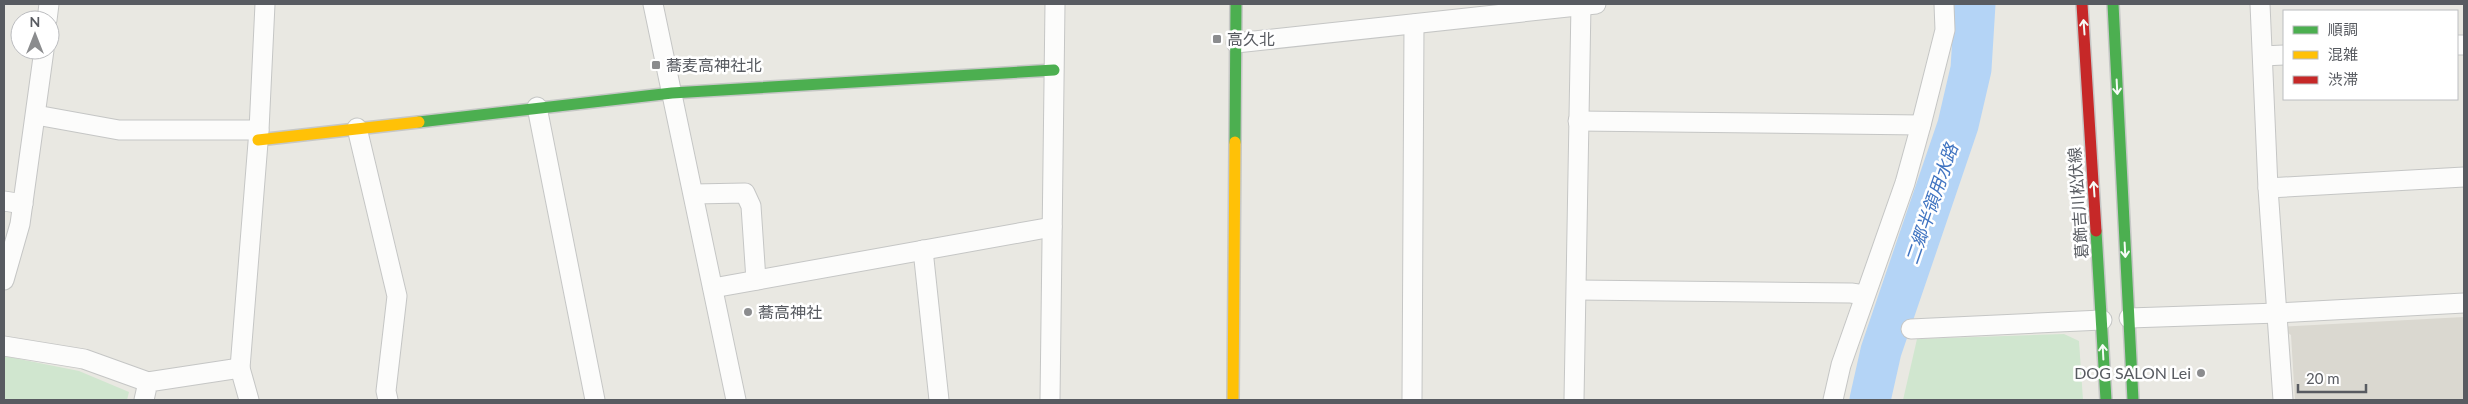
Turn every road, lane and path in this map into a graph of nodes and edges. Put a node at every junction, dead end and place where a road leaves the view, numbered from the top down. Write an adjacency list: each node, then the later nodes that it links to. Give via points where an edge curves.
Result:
1 (265, 4): 22 (street)
2 (653, 4): 16 (street)
3 (1055, 4): 15 (street)
4 (1236, 4): 11 (street)
5 (1586, 4): 10 (street); 19 (street)
6 (1944, 4): 20 (street, via 1945,30)
7 (2082, 4): 38 (street, 葛飾吉川松伏線, one-way to 7)
8 (2113, 4): 37 (street, one-way to 37)
9 (2260, 4): 13 (street)
10 (1414, 24): 11 (street); 51 (street)
11 (1236, 43): 50 (street)
12 (2283, 55): 13 (street)
13 (2263, 56): 24 (street)
14 (43, 60): 18 (street)
15 (1054, 70): 16 (street); 28 (street)
16 (672, 93): 17 (street); 25 (street)
17 (537, 107): 21 (street); 46 (street)
18 (36, 115): 22 (street, via 120,130); 27 (street)
19 (1578, 120): 20 (street); 33 (street)
20 (1921, 125): 34 (street, via 1905,183)
21 (357, 128): 22 (street); 45 (street, via 397,296 386,391)
22 (259, 135): 41 (street)
23 (2464, 177): 24 (street)
24 (2268, 188): 36 (street)
25 (694, 194): 31 (street, via 745,194 751,206); 32 (street)
26 (4, 201): 27 (street)
27 (23, 204): 30 (street)
28 (1052, 227): 29 (street); 49 (street)
29 (923, 250): 31 (street); 48 (street)
30 (4, 280)
31 (756, 280): 32 (street)
32 (713, 288): 47 (street)
33 (1577, 290): 34 (street); 52 (street)
34 (1865, 295): 53 (street, via 1841,365)
35 (2464, 303): 36 (street)
36 (2278, 313): 37 (street); 56 (street)
37 (2129, 318): 55 (street)
38 (2102, 320): 39 (street); 54 (street, 葛飾吉川松伏線, one-way to 38)
39 (1911, 329)
40 (4, 346): 42 (street, via 84,359)
41 (240, 368): 42 (street); 44 (street)
42 (148, 382): 43 (street)
43 (144, 400)
44 (249, 400)
45 (388, 400)
46 (595, 400)
47 (736, 400)
48 (940, 400)
49 (1050, 400)
50 (1233, 400)
51 (1412, 400)
52 (1574, 400)
53 (1833, 400)
54 (2106, 400)
55 (2133, 400)
56 (2283, 400)

